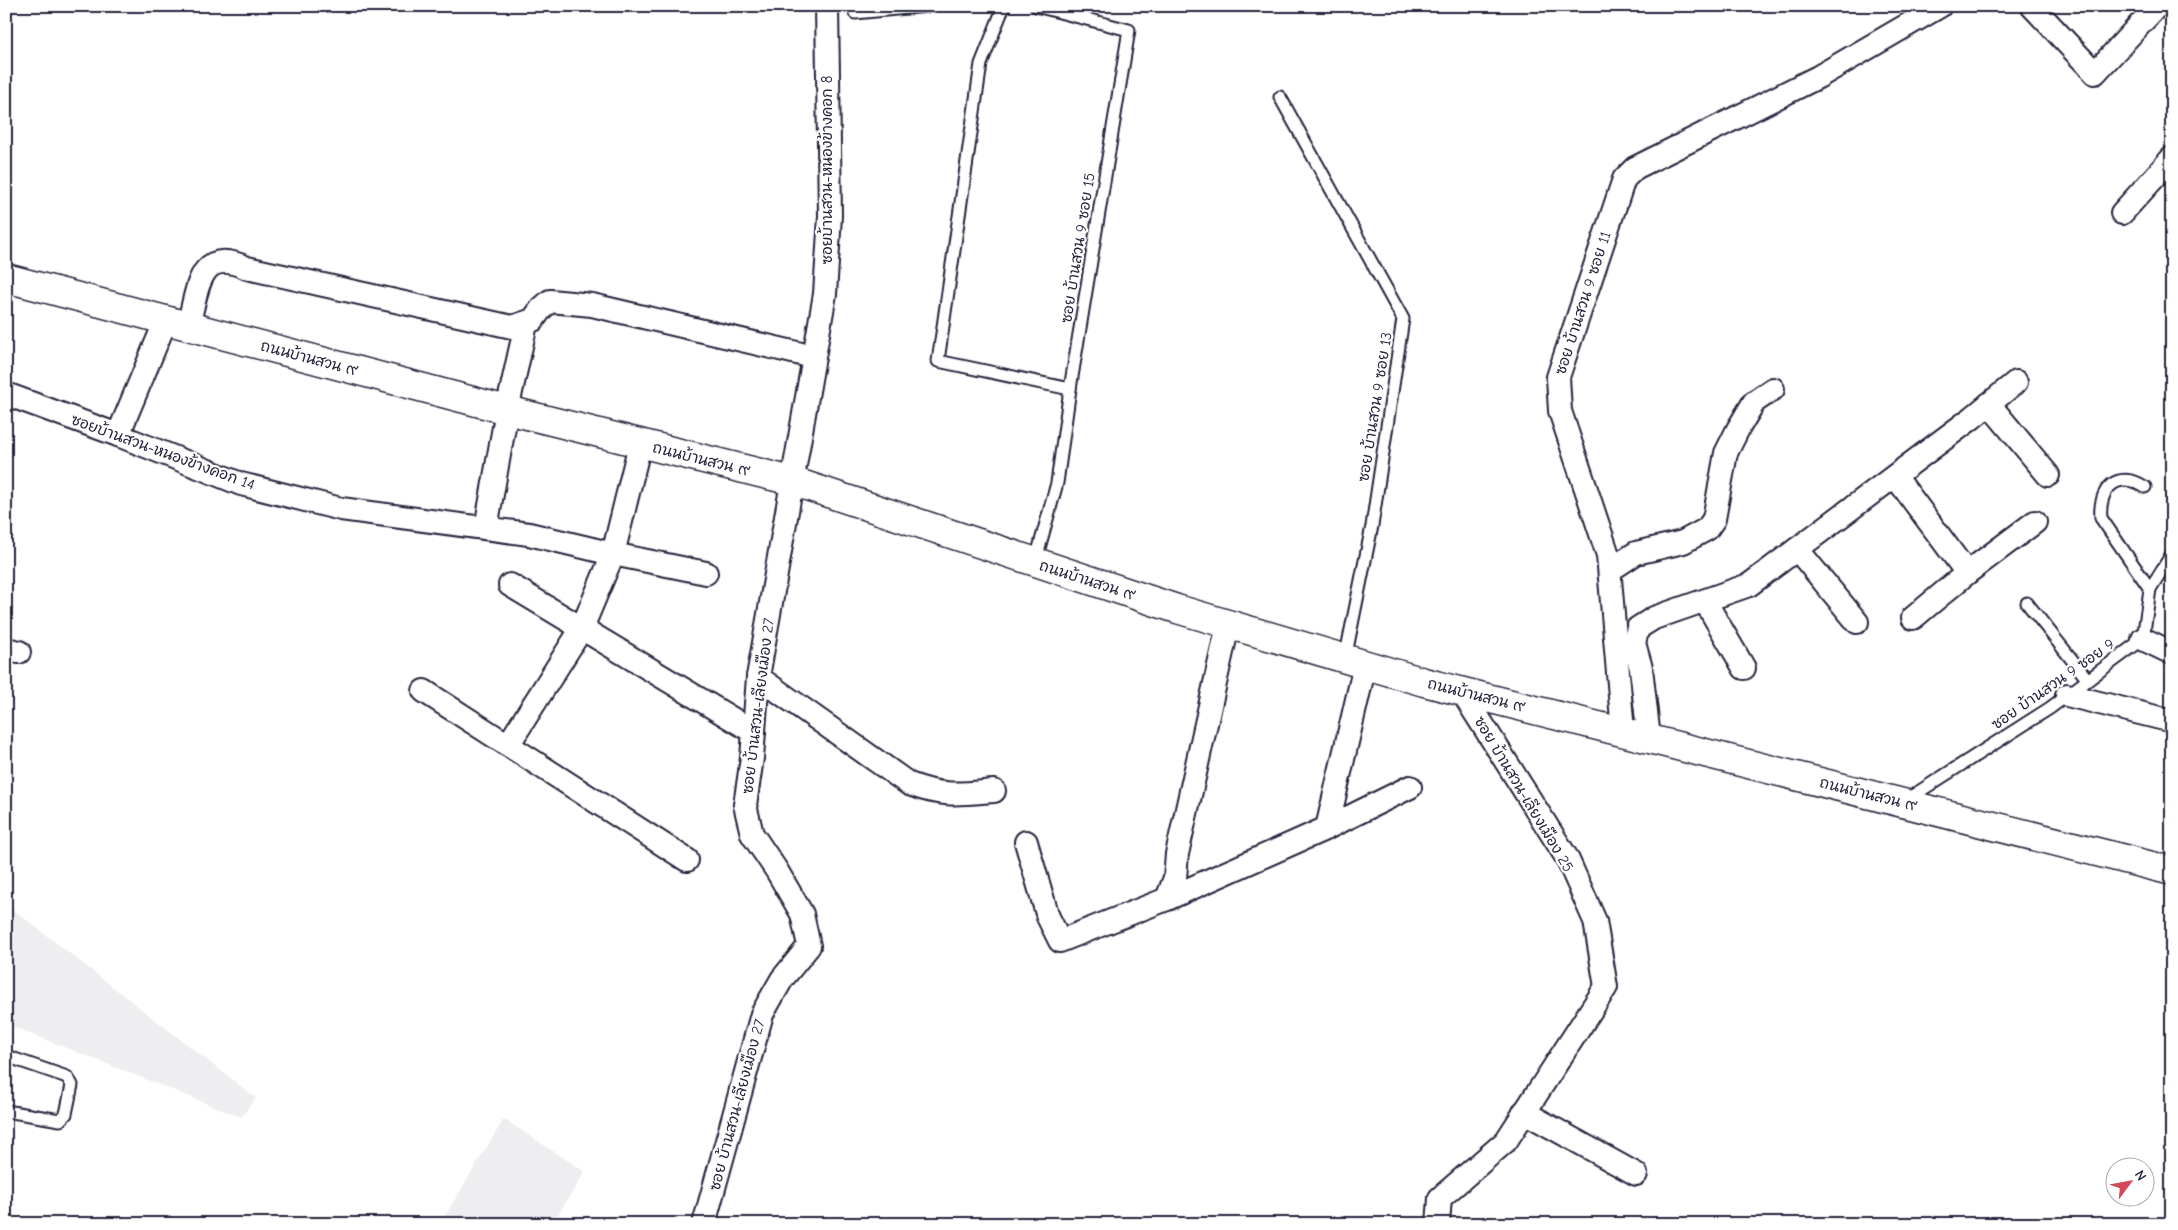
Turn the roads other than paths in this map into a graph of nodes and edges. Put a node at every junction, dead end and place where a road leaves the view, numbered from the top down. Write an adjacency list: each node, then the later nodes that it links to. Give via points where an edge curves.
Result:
1 (827, 6): 16 (street, ซอยบ้านสวน-หนองข้างคอก 8, via 830,216 825,294)
2 (928, 6): 8 (lane)
3 (1004, 6): 18 (lane, via 981,64 938,361)
4 (1036, 6): 18 (lane, ซอย บ้านสวน 9 ซอย 15, via 1128,30)
5 (1940, 6): 9 (street, ซอย บ้านสวน 9 ซอย 11)
6 (2032, 6): 7 (street, via 2095,73)
7 (2157, 6)
8 (855, 13)
9 (1916, 13): 35 (street, ซอย บ้านสวน 9 ซอย 11, via 1818,77 1635,168 1624,179 1558,377 1560,411 1608,555)
10 (1280, 97): 48 (lane, ซอย บ้านสวน 9 ซอย 13, via 1403,319)
11 (2172, 158): 12 (street)
12 (2122, 213)
13 (6, 278): 14 (street, ถนนบ้านสวน ๙)
14 (177, 323): 15 (street, via 202,273 214,263 232,261 248,268 512,327); 22 (street, ถนนบ้านสวน ๙); 23 (street)
15 (526, 324): 16 (street, via 550,301 573,302); 22 (street)
16 (814, 357): 27 (street, ซอยบ้านสวน-หนองข้างคอก 8)
17 (2016, 382): 21 (street)
18 (1070, 389): 34 (lane, ซอย บ้านสวน 9 ซอย 15, via 1057,483)
19 (1774, 389): 35 (street, via 1754,402 1726,453 1714,519 1708,529 1683,542 1636,553)
20 (6, 394): 23 (street, ซอยบ้านสวน-หนองข้างคอก 14)
21 (1989, 404): 25 (street); 26 (street)
22 (506, 410): 24 (street, ถนนบ้านสวน ๙); 30 (street)
23 (118, 435): 30 (street, ซอยบ้านสวน-หนองข้างคอก 14, via 241,484 332,507)
24 (640, 444): 27 (street, ถนนบ้านสวน ๙); 32 (street)
25 (2048, 475)
26 (1896, 476): 31 (street); 37 (street)
27 (792, 481): 34 (street, ถนนบ้านสวน ๙); 50 (street, ซอย บ้านสวน-เลียงเมือง 27)
28 (2145, 487): 39 (lane, via 2135,480 2120,480 2109,487 2100,505 2102,518)
29 (2035, 522): 37 (street)
30 (486, 528): 32 (street, ซอยบ้านสวน-หนองข้างคอก 14, via 530,534)
31 (1797, 549): 40 (street, via 1749,585); 43 (street)
32 (612, 554): 36 (street, ซอยบ้านสวน-หนองข้างคอก 14); 45 (street)
33 (2172, 554): 39 (lane)
34 (1034, 563): 44 (street, ถนนบ้านสวน ๙)
35 (1610, 570): 57 (street, ซอย บ้านสวน 9 ซอย 11)
36 (706, 573)
37 (1967, 573): 42 (street)
38 (510, 585): 45 (street)
39 (2150, 590): 46 (lane)
40 (1705, 601): 49 (street); 58 (street, via 1654,618 1638,628 1634,642 1641,668)
41 (2027, 603): 51 (lane)
42 (1913, 618)
43 (1857, 622)
44 (1228, 625): 48 (street, ถนนบ้านสวน ๙); 67 (street, via 1177,854 1175,878)
45 (582, 628): 56 (street); 59 (street)
46 (2143, 640): 47 (street); 51 (lane, ซอย บ้านสวน 9 ซอย 9)
47 (2172, 653)
48 (1355, 662): 53 (street, ถนนบ้านสวน ๙); 63 (street)
49 (1744, 668)
50 (758, 677): 56 (street, ซอย บ้านสวน-เลียงเมือง 27); 61 (street, via 909,784 949,795)
51 (2088, 680): 54 (lane, ซอย บ้านสวน 9 ซอย 9)
52 (424, 691): 59 (street)
53 (1462, 692): 57 (street, ถนนบ้านสวน ๙); 70 (street, ซอย บ้านสวน-เลียงเมือง 25, via 1567,858 1595,921 1606,987)
54 (2067, 695): 55 (street); 62 (lane, ซอย บ้านสวน 9 ซอย 9)
55 (2172, 721)
56 (754, 732): 72 (street, ซอย บ้านสวน-เลียงเมือง 27, via 745,805 752,834 802,914 809,946 782,979 762,1014)
57 (1623, 732): 58 (street, ถนนบ้านสวน ๙)
58 (1649, 738): 62 (street, ถนนบ้านสวน ๙)
59 (508, 745): 65 (street)
60 (1410, 787): 63 (street)
61 (994, 791)
62 (1901, 803): 66 (street, ถนนบ้านสวน ๙)
63 (1327, 828): 67 (street)
64 (1026, 842): 67 (street, via 1048,917 1060,941)
65 (687, 860)
66 (2172, 871)
67 (1167, 899)
68 (6, 1056): 69 (lane, via 67,1078 72,1085 66,1114 60,1120)
69 (6, 1111)
70 (1524, 1112): 71 (street); 73 (street, ซอย บ้านสวน-เลียงเมือง 25, via 1506,1141 1440,1198)
71 (1636, 1174)
72 (704, 1224)
73 (1438, 1224)

